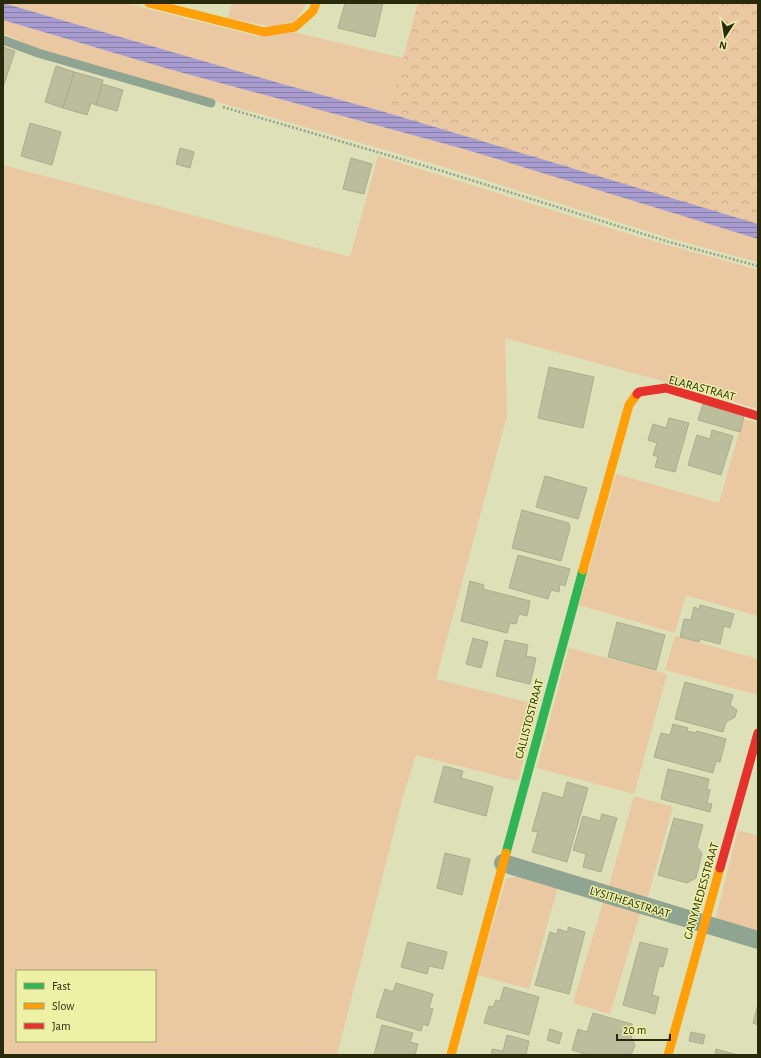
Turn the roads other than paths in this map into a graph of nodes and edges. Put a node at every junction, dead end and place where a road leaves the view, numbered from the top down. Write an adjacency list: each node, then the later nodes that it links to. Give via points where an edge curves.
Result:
1 (149, 3): 2 (street, via 264,32 294,27 313,11)
2 (316, 3)
3 (3, 40): 4 (lane, via 38,53)
4 (211, 103)
5 (639, 392): 6 (street, ELARASTRAAT, via 666,388); 8 (street, CALLISTOSTRAAT, via 629,405)
6 (758, 416)
7 (758, 733): 9 (street, GANYMEDESSTRAAT)
8 (503, 863): 9 (street, LYSITHEASTRAAT); 11 (street, CALLISTOSTRAAT)
9 (704, 925): 10 (street, LYSITHEASTRAAT); 12 (street, GANYMEDESSTRAAT)
10 (758, 940)
11 (451, 1055)
12 (668, 1055)

